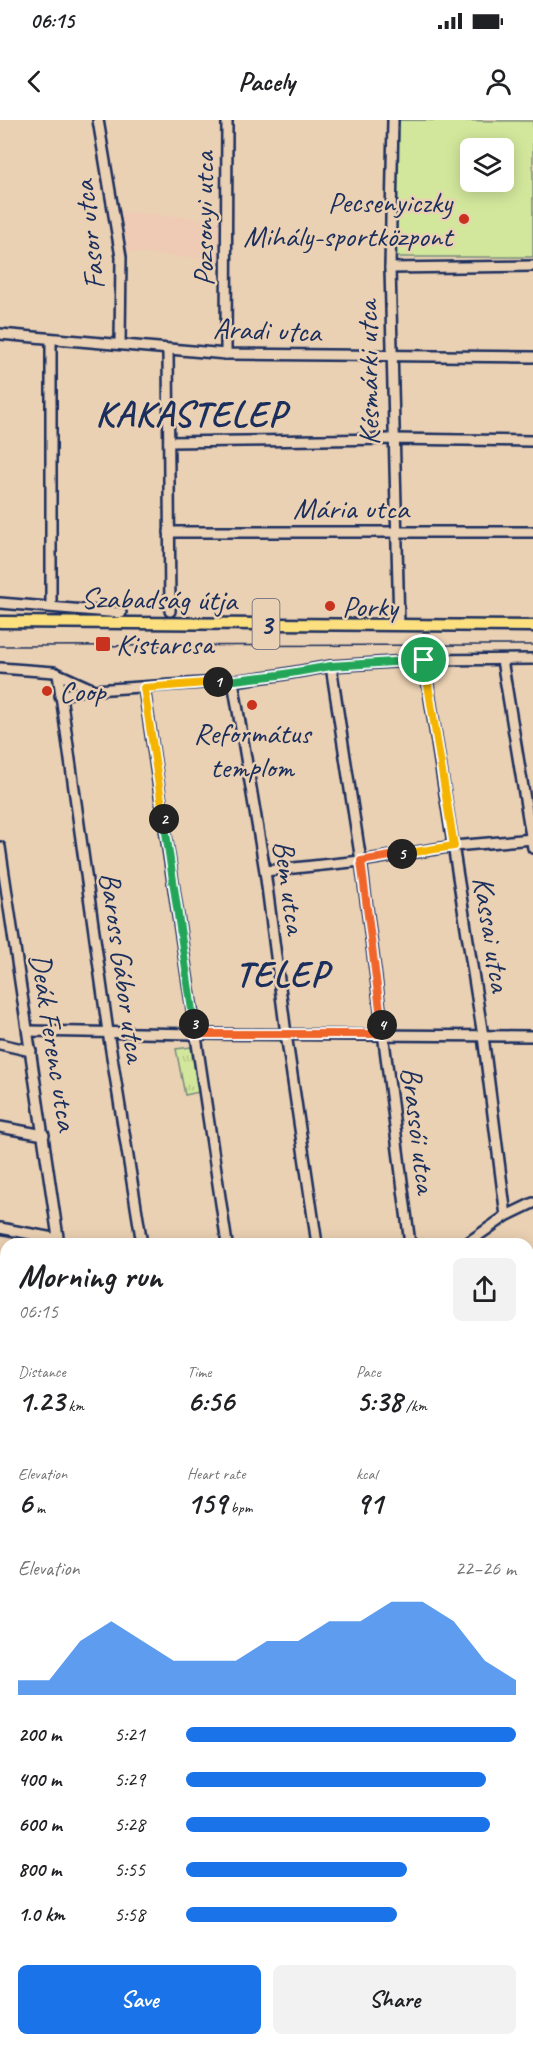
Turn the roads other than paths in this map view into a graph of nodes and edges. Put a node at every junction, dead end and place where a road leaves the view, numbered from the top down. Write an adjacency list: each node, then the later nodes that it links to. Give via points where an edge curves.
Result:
1 (98, 120): 8 (street, Fasor utca, via 121,256)
2 (227, 120): 10 (street, Pozsonyi utca)
3 (393, 120): 5 (street, Késmárki utca)
4 (533, 266): 5 (street)
5 (390, 268): 11 (street, Késmárki utca)
6 (0, 334): 7 (street, Aradi utca)
7 (51, 339): 8 (street, Aradi utca); 20 (street)
8 (120, 344): 9 (street, Aradi utca)
9 (168, 351): 10 (street, Aradi utca); 15 (street)
10 (226, 354): 11 (street, Aradi utca)
11 (392, 357): 12 (street, Aradi utca); 13 (street, Késmárki utca)
12 (533, 357)
13 (393, 440): 14 (street); 15 (street); 17 (street, Késmárki utca)
14 (533, 441)
15 (169, 442): 16 (street)
16 (169, 532): 17 (street, Mária utca); 21 (street)
17 (397, 532): 18 (street, Mária utca); 24 (street, Késmárki utca)
18 (533, 532)
19 (0, 603): 20 (street)
20 (51, 606): 22 (street)
21 (170, 611)
22 (121, 613)
23 (0, 621): 24 (main road, Szabadság útja / 3)
24 (399, 625): 25 (main road, Szabadság útja / 3)
25 (533, 626)
26 (533, 659): 28 (street)
27 (424, 660): 28 (street); 29 (street); 37 (street, Kassai utca)
28 (502, 660): 36 (street)
29 (331, 666): 32 (street); 39 (street, Brassói utca)
30 (0, 668): 31 (street)
31 (58, 674): 33 (street); 35 (street, Baross Gábor utca)
32 (232, 681): 34 (street); 40 (street, Bem utca)
33 (84, 687): 34 (street); 35 (street)
34 (144, 688): 43 (street)
35 (60, 696): 42 (street, Baross Gábor utca)
36 (533, 842): 37 (street)
37 (454, 846): 39 (street); 46 (street, Kassai utca)
38 (0, 847): 41 (street, Deák Ferenc utca)
39 (361, 861): 40 (street); 45 (street, Brassói utca)
40 (265, 871): 44 (street, Bem utca)
41 (28, 1030): 42 (street); 49 (street, Deák Ferenc utca)
42 (108, 1032): 43 (street); 57 (street, Baross Gábor utca)
43 (195, 1034): 44 (street); 58 (street)
44 (286, 1034): 45 (street); 59 (street, Bem utca)
45 (383, 1034): 46 (street); 60 (street, Brassói utca)
46 (483, 1036): 47 (street); 53 (street, Kassai utca)
47 (533, 1036)
48 (0, 1044): 49 (street)
49 (31, 1051): 51 (street, Deák Ferenc utca)
50 (0, 1127): 51 (street)
51 (44, 1135): 56 (street, Deák Ferenc utca)
52 (533, 1203): 53 (street)
53 (506, 1216): 61 (street)
54 (0, 1228): 55 (street)
55 (45, 1238)
56 (59, 1238)
57 (141, 1238)
58 (226, 1238)
59 (316, 1238)
60 (409, 1238)
61 (474, 1238)

